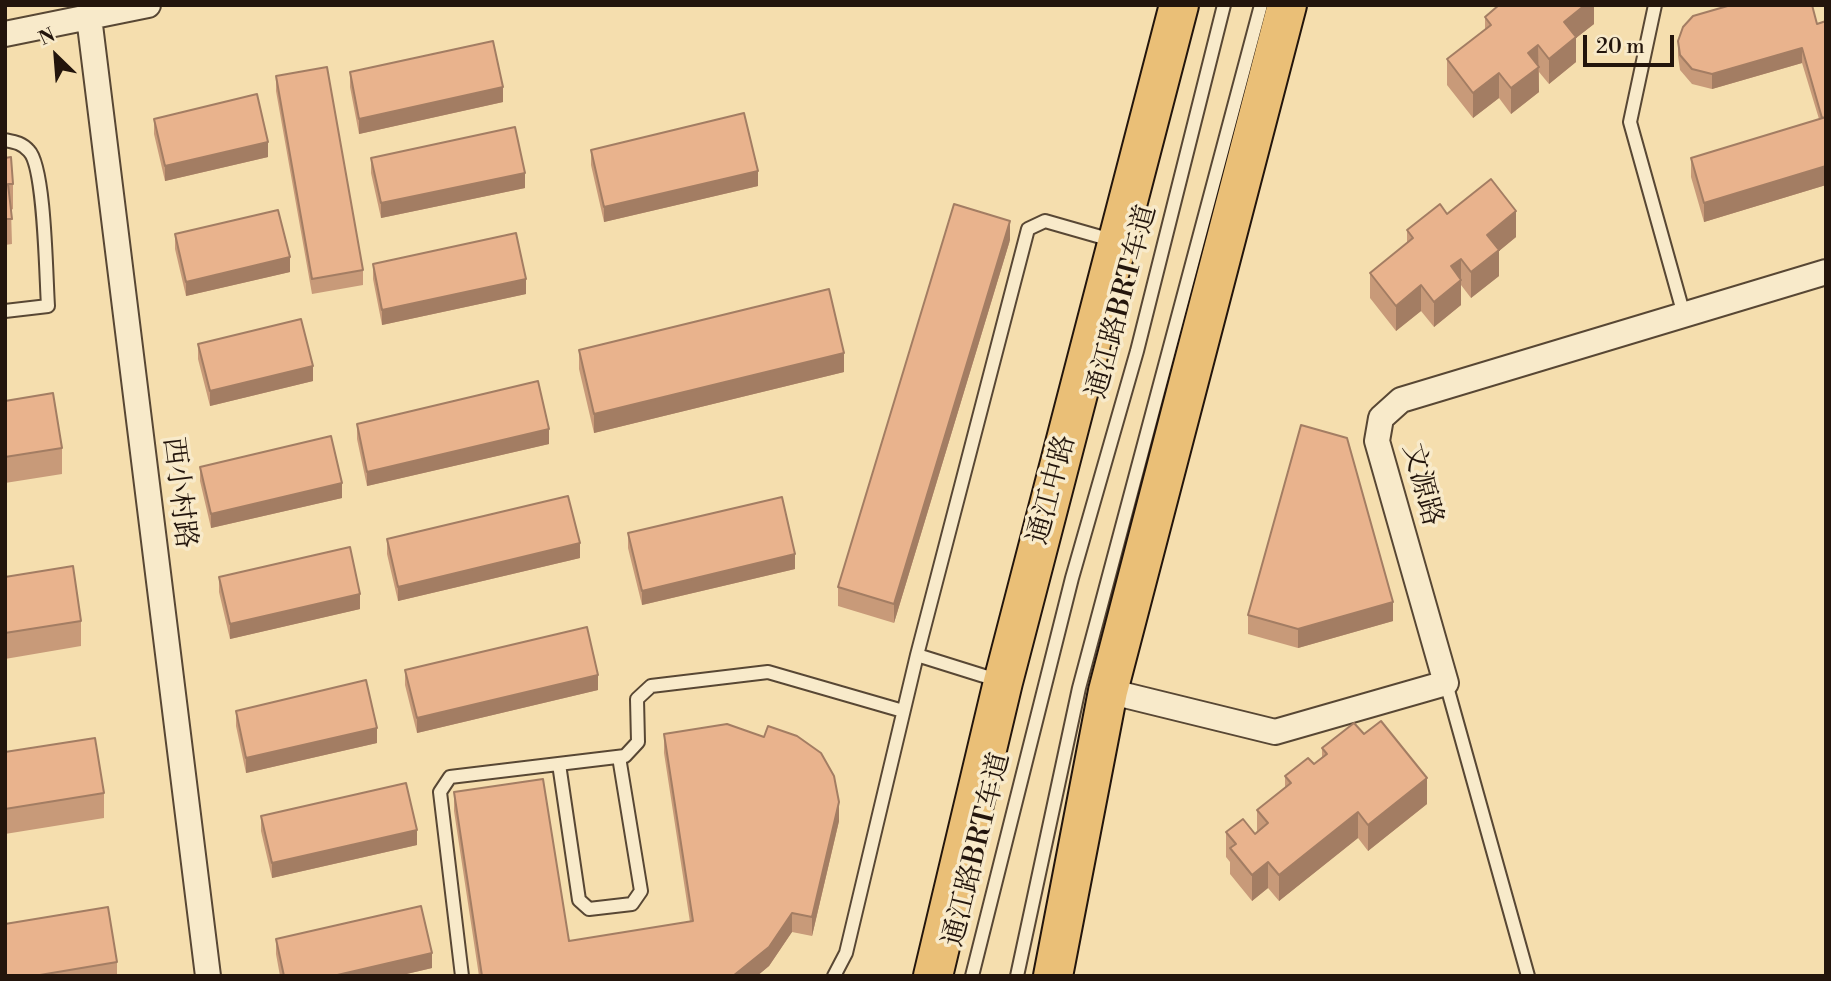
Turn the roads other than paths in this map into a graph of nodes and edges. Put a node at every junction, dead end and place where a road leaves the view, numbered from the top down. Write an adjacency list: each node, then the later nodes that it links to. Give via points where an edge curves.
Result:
1 (148, 5): 7 (street)
2 (1179, 5): 10 (main road, 通江中路)
3 (1224, 5): 25 (lane, 通江路BRT车道)
4 (1262, 5): 26 (lane, 通江路BRT车道, via 1079,688)
5 (1287, 5): 17 (main road)
6 (1656, 5): 13 (lane, via 1630,122)
7 (89, 17): 8 (street); 21 (street, 西小村路)
8 (5, 34)
9 (5, 140): 12 (lane, via 19,142 31,152 39,177 48,306)
10 (1118, 242): 14 (lane, via 1045,221 1028,229); 15 (main road, 通江中路)
11 (1826, 272): 13 (street, 文源路)
12 (5, 311)
13 (1684, 315): 16 (street, 文源路, via 1401,400 1381,418 1377,441)
14 (917, 655): 15 (lane); 18 (lane)
15 (1003, 682): 24 (main road, 通江中路)
16 (1446, 682): 17 (street, via 1275,732); 28 (lane)
17 (1108, 691): 27 (main road)
18 (903, 712): 19 (lane, via 768,672 651,686 637,699 638,742); 23 (lane, via 846,953)
19 (619, 757): 20 (lane); 20 (lane, via 640,891 632,904 589,909 579,900)
20 (559, 764): 22 (lane, via 450,777 440,792)
21 (208, 976)
22 (462, 976)
23 (834, 976)
24 (933, 976)
25 (972, 976)
26 (1017, 976)
27 (1053, 976)
28 (1528, 976)

